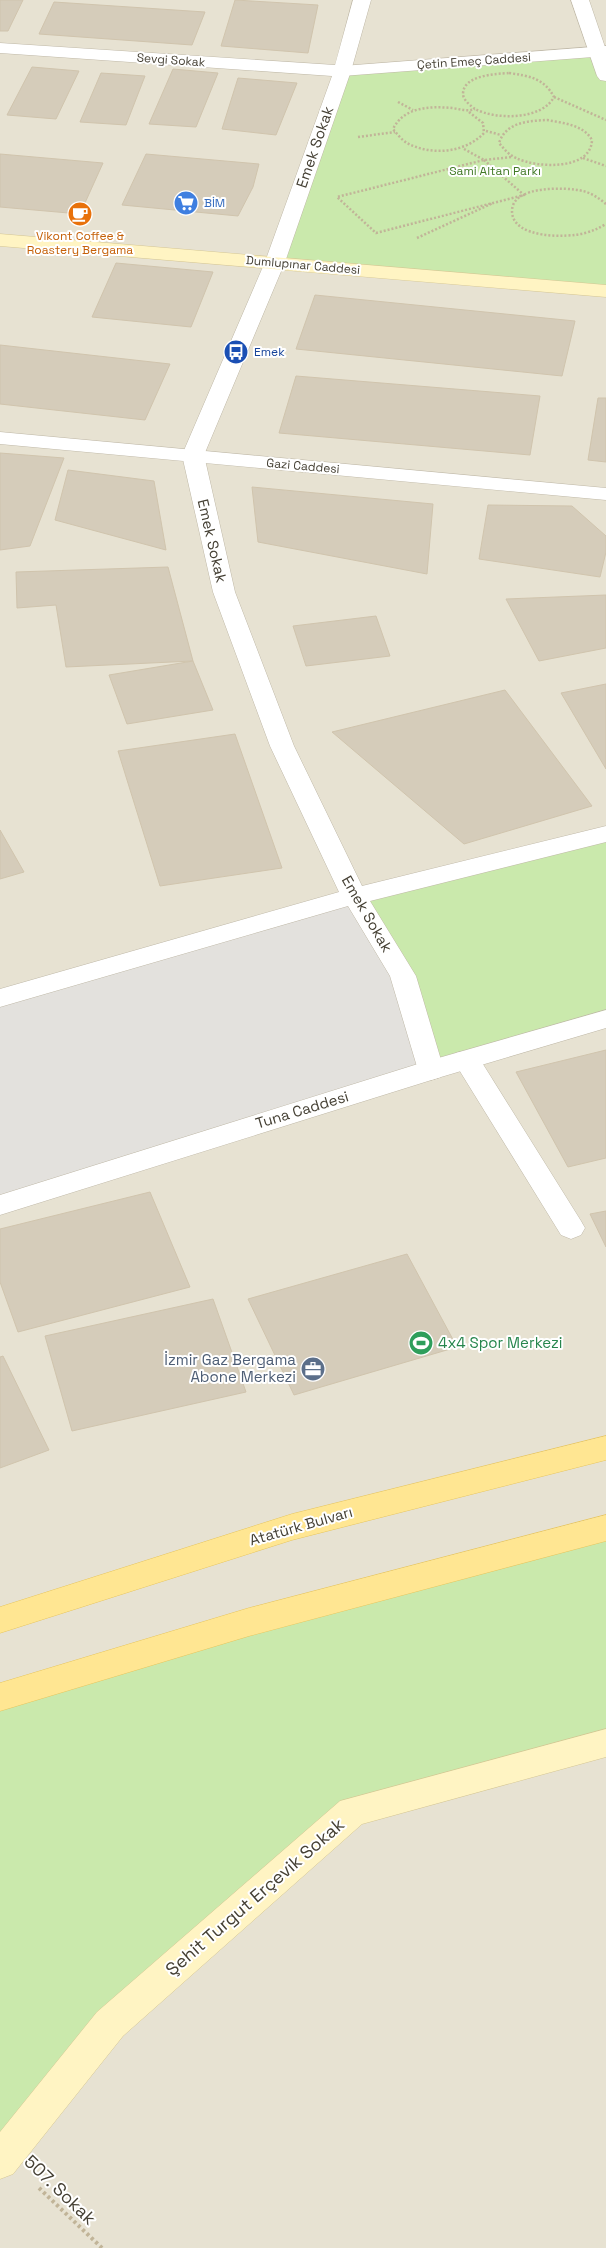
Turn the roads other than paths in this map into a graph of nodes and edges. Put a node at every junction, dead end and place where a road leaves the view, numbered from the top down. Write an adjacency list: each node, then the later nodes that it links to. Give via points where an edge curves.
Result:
1 (362, 0): 5 (street, Emek Sokak)
2 (580, 0): 4 (street)
3 (0, 48): 5 (street, Sevgi Sokak)
4 (603, 51): 5 (street, Çetin Emeç Caddesi); 6 (street)
5 (342, 72): 8 (street, Emek Sokak)
6 (606, 76)
7 (0, 240): 8 (main road, Dumlupınar Caddesi)
8 (275, 262): 9 (main road, Dumlupınar Caddesi); 11 (street, Emek Sokak)
9 (606, 291)
10 (0, 438): 11 (street, Gazi Caddesi)
11 (193, 455): 12 (street, Gazi Caddesi); 14 (street, Emek Sokak, via 224,592 282,746)
12 (604, 496)
13 (606, 834): 14 (street)
14 (354, 896): 15 (street); 18 (street, Emek Sokak, via 403,976)
15 (0, 998)
16 (606, 1018): 17 (street, Tuna Caddesi)
17 (466, 1060): 18 (street, Tuna Caddesi); 20 (street)
18 (431, 1070): 19 (street, Tuna Caddesi)
19 (0, 1205)
20 (571, 1228)
21 (606, 1448): 23 (main road, Atatürk Bulvarı, via 292,1527)
22 (606, 1528): 24 (main road, via 249,1622)
23 (0, 1620)
24 (0, 1697)
25 (606, 1744): 26 (main road, Şehit Turgut Erçevik Sokak, via 352,1812 110,2024)
26 (2, 2158)

